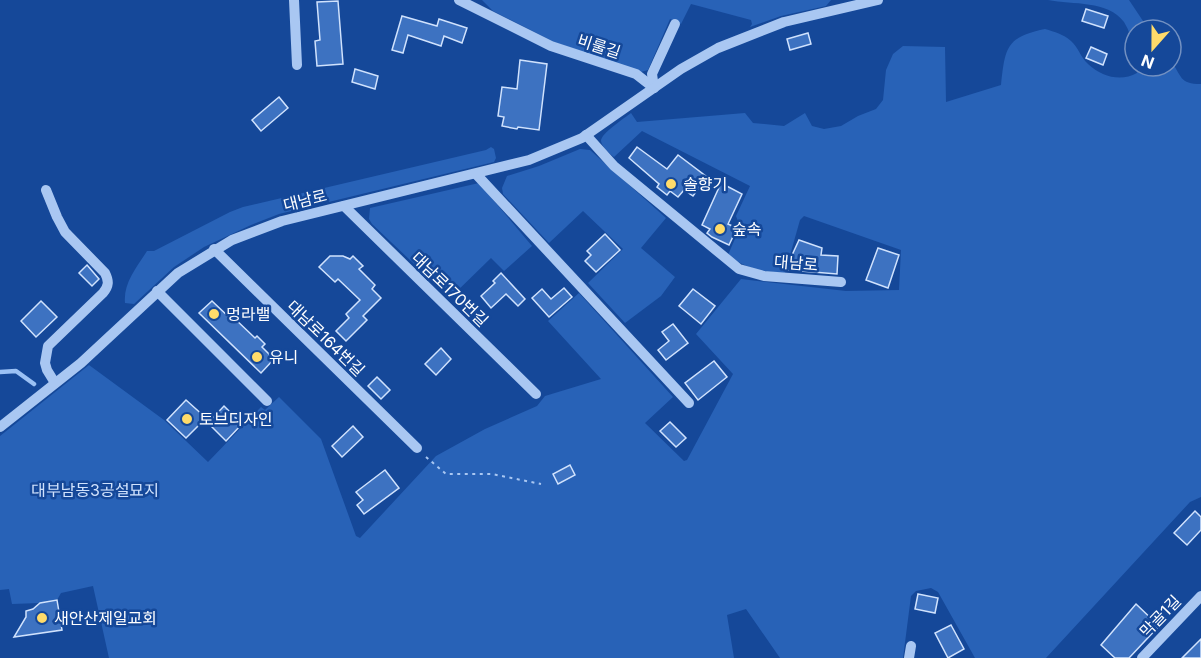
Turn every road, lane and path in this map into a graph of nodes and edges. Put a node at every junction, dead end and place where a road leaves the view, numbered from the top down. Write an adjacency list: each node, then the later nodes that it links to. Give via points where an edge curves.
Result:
1 (294, 0): 7 (street)
2 (459, 0): 4 (street, 비룰길)
3 (878, 0): 5 (street, 대남로)
4 (473, 3): 8 (street, 비룰길, via 551,46 636,74)
5 (836, 5): 8 (street, 대남로, via 718,48)
6 (675, 24): 8 (street, via 652,74)
7 (297, 65)
8 (654, 88): 9 (street, 대남로)
9 (586, 135): 10 (street, 대남로, via 529,160); 14 (street, 대남로, via 614,166 739,269 764,276)
10 (476, 174): 12 (street, 대남로); 19 (street)
11 (46, 189): 16 (street, via 61,225 108,280 108,288 48,346 45,363)
12 (344, 206): 13 (street, 대남로, via 282,221); 17 (street, 대남로170번길)
13 (214, 249): 15 (street, 대남로); 21 (street, 대남로164번길)
14 (841, 282)
15 (157, 291): 16 (street, 대남로, via 102,345); 18 (street)
16 (55, 383): 20 (street, 대남로)
17 (536, 394)
18 (267, 401)
19 (688, 403)
20 (0, 427)
21 (417, 448): 22 (path, via 446,474 492,474)
22 (541, 484)
23 (1201, 596): 26 (street, 막골1길)
24 (911, 646): 25 (street)
25 (909, 658)
26 (1142, 658)

